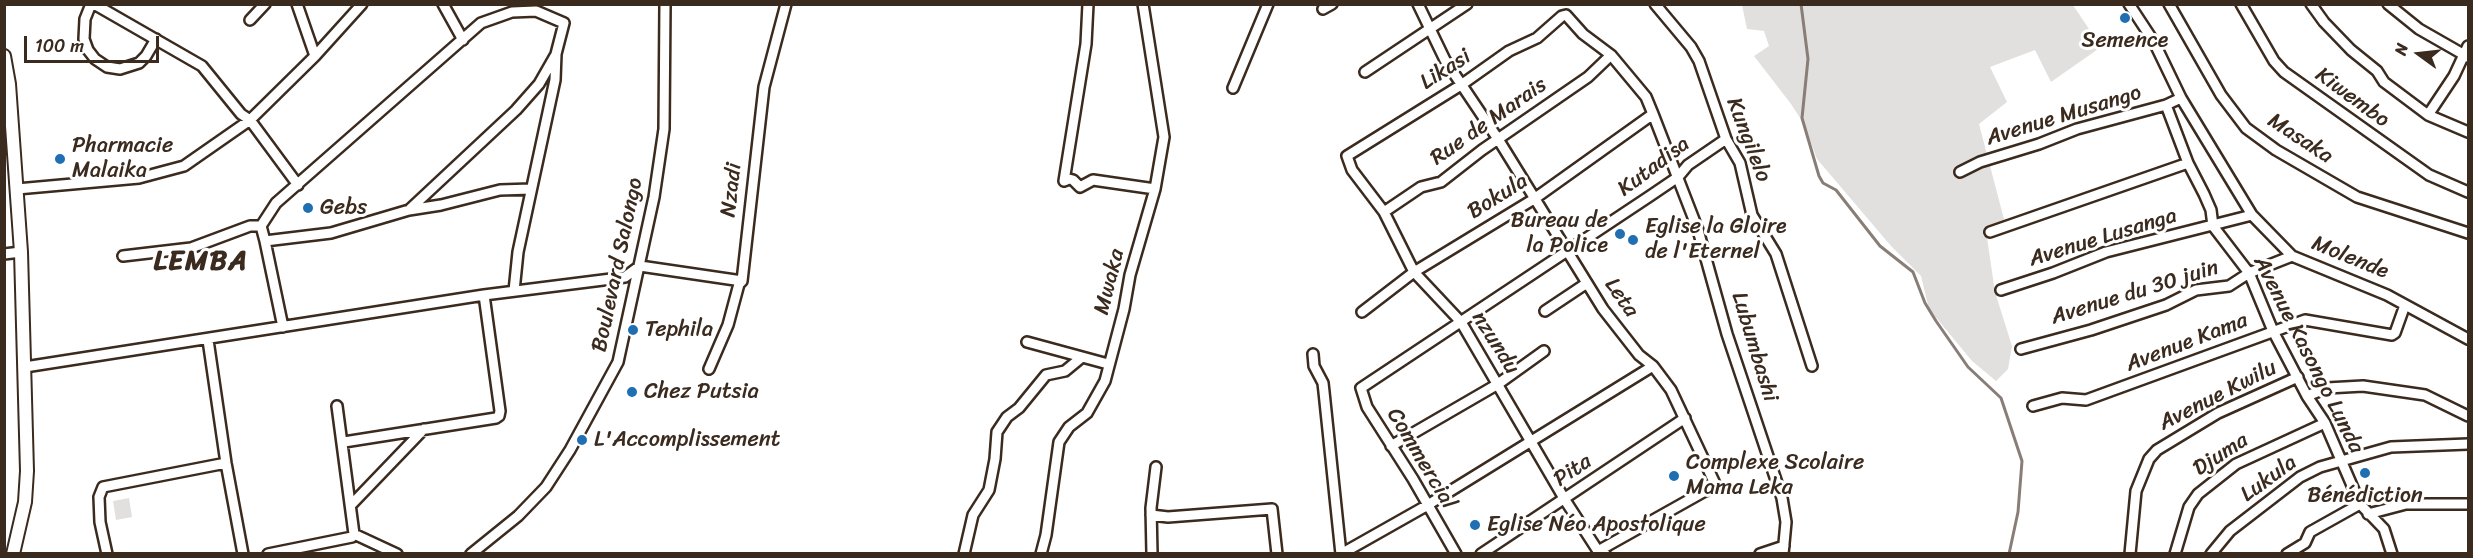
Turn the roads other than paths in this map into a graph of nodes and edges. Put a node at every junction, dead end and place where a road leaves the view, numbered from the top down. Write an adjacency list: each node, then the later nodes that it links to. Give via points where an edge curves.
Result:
1 (92, 4): 24 (street); 24 (street, via 85,19 84,39 88,50 107,67 120,69 139,63)
2 (265, 4): 22 (street)
3 (297, 4): 29 (street)
4 (362, 4): 29 (street)
5 (443, 4): 25 (street)
6 (665, 4): 65 (street, Boulevard Salongo, via 664,129)
7 (786, 4): 68 (street, Nzadi, via 766,72)
8 (1088, 4): 49 (street, via 1086,44 1064,181 1069,178 1080,187 1093,180)
9 (1143, 4): 49 (street, Mwaka, via 1164,137)
10 (1268, 4): 33 (street)
11 (1332, 4): 20 (street)
12 (1418, 4): 23 (street, Leta)
13 (1467, 4): 23 (street)
14 (1655, 4): 41 (street, Kungilelo, via 1692,47)
15 (2129, 4): 34 (street, Molende, via 2154,42)
16 (2169, 4): 58 (street, Masaka, via 2216,87 2246,128 2357,197)
17 (2241, 4): 50 (street, Kiwembo, via 2284,72 2429,175)
18 (2311, 4): 37 (street, via 2351,50 2377,70 2384,82)
19 (2388, 4): 26 (street, via 2419,29)
20 (1323, 9)
21 (1565, 15): 30 (street, Lubumbashi); 32 (street, Likasi, via 1537,38 1509,51)
22 (250, 20)
23 (1430, 27): 31 (street); 32 (street, Leta)
24 (156, 39): 38 (street, via 202,66)
25 (463, 40): 27 (street, via 481,23 512,12 536,11 564,23); 46 (street)
26 (2467, 52): 37 (street)
27 (556, 54): 48 (street, via 555,80); 52 (street, via 516,110)
28 (4, 56): 47 (street)
29 (315, 56): 38 (street)
30 (1611, 56): 36 (street, Lubumbashi, via 1646,97); 40 (street, Rue de Marais, via 1588,77)
31 (1365, 72)
32 (1461, 85): 40 (street, Leta); 42 (street, Likasi)
33 (1233, 88)
34 (2181, 98): 35 (street, Avenue Musango); 54 (street, Molende)
35 (2166, 105): 43 (street, Avenue Kasongo Lunda); 44 (street, Avenue Musango, via 2077,129)
36 (1653, 114): 45 (street, Lubumbashi); 51 (street, Bokula)
37 (2428, 115): 39 (street)
38 (250, 120): 46 (street); 47 (street, via 184,166 139,178)
39 (2469, 132)
40 (1498, 139): 51 (street, Leta); 53 (street, Rue de Marais, via 1441,182 1421,187)
41 (1726, 139): 45 (street, Kutadisa, via 1688,165); 88 (street, Kungilelo, via 1740,163 1752,215 1776,254)
42 (1347, 156): 53 (street, nzundu, via 1352,170)
43 (2188, 163): 56 (street, Avenue Kasongo Lunda, via 2211,210); 57 (street, Avenue Lusanga)
44 (1960, 172)
45 (1678, 177): 61 (street, Kutadisa); 116 (street, Lubumbashi, via 1782,498 1786,522)
46 (298, 184): 55 (street, via 276,203)
47 (16, 189): 60 (street)
48 (531, 189): 52 (street, via 500,190); 71 (street)
49 (1155, 189): 86 (street, Mwaka)
50 (2469, 192)
51 (1534, 199): 61 (street, Leta); 66 (street, Bokula)
52 (409, 210): 59 (street, via 331,233)
53 (1384, 212): 66 (street, nzundu)
54 (2252, 215): 56 (street, Avenue Lusanga); 64 (street, Molende)
55 (261, 226): 59 (street); 63 (street, via 243,228 191,248)
56 (2213, 226): 67 (street, Avenue Kasongo Lunda); 70 (street, Avenue Lusanga, via 2106,252)
57 (1990, 232)
58 (2469, 233)
59 (265, 241): 77 (street)
60 (21, 252): 62 (street); 89 (street)
61 (1567, 252): 69 (street, Leta); 76 (street, Kutadisa)
62 (4, 254)
63 (123, 256)
64 (2292, 256): 67 (street, Avenue du 30 juin); 73 (street, Molende)
65 (640, 267): 68 (street); 71 (street, via 625,277); 124 (street, Boulevard Salongo, via 618,362 570,450 532,503)
66 (1414, 272): 75 (street, Bokula); 76 (street, nzundu)
67 (2249, 273): 78 (street, Avenue Kasongo Lunda); 82 (street, Avenue du 30 juin, via 2229,286 2196,290 2166,305)
68 (742, 281): 90 (street, Nzadi)
69 (1587, 283): 74 (street); 87 (street, Leta, via 1625,338)
70 (2001, 290)
71 (514, 291): 72 (street)
72 (484, 295): 77 (street); 100 (street, via 499,416)
73 (2405, 305): 78 (street, Avenue Kama, via 2392,335 2305,320); 79 (street, Molende)
74 (1545, 311)
75 (1362, 312)
76 (1461, 322): 92 (street, Kutadisa); 93 (street, nzundu)
77 (283, 327): 80 (street)
78 (2273, 331): 91 (street, Avenue Kasongo Lunda); 96 (street, Avenue Kama, via 2086,400 2062,398)
79 (2469, 339)
80 (208, 340): 89 (street); 106 (street)
81 (1027, 342): 85 (street)
82 (2021, 349)
83 (1544, 351): 93 (street)
84 (1313, 354): 112 (street, via 1323,383 1341,554)
85 (1082, 357): 86 (street); 125 (street, via 1065,372 1046,375 1019,408 1006,417 998,432 989,490 973,514)
86 (1108, 364): 126 (street, Mwaka, via 1104,381 1087,413 1069,427 1059,442)
87 (1653, 366): 98 (street, Leta); 102 (street)
88 (1812, 366)
89 (25, 367): 119 (street, via 26,492)
90 (709, 369)
91 (2298, 377): 94 (street, Avenue Kasongo Lunda); 132 (street, Avenue Kwilu, via 2218,413 2157,450 2136,491)
92 (1364, 384): 104 (street, Commercial, via 1360,388 1366,407)
93 (1498, 384): 102 (street, nzundu); 104 (street)
94 (2307, 396): 97 (street, via 2327,388 2363,386 2425,395); 99 (street, Avenue Kasongo Lunda)
95 (337, 406): 101 (street)
96 (2033, 406)
97 (2469, 416)
98 (1685, 418): 108 (street, Pita); 118 (street, Leta, via 1717,488 1705,491)
99 (2325, 423): 105 (street, Avenue Kasongo Lunda); 133 (street, Djuma, via 2236,464 2198,494 2189,507)
100 (424, 429): 101 (street); 109 (street)
101 (344, 442): 109 (street)
102 (1529, 442): 108 (street, nzundu); 112 (street)
103 (2469, 444): 105 (street, Lukula, via 2391,447)
104 (1391, 446): 112 (street, Commercial)
105 (2342, 461): 110 (street, Avenue Kasongo Lunda); 134 (street, Lukula, via 2320,466 2300,477 2230,531)
106 (226, 463): 120 (street, via 103,487 99,514); 121 (street)
107 (1156, 467): 114 (street)
108 (1565, 500): 118 (street, nzundu); 130 (street, Pita)
109 (352, 504): 115 (street)
110 (2360, 504): 113 (street, Avenue Kasongo Lunda); 135 (street, via 2310,532 2305,543)
111 (2469, 504): 113 (street, via 2406,504)
112 (1426, 506): 129 (street, Commercial)
113 (2368, 514): 117 (street, Avenue Kasongo Lunda, via 2384,529)
114 (1151, 515): 127 (street); 128 (street, via 1272,509)
115 (354, 534): 122 (street); 123 (street)
116 (1783, 550): 131 (street)
117 (2390, 551): 136 (street)
118 (1599, 553)
119 (13, 554)
120 (107, 554)
121 (243, 554)
122 (268, 554)
123 (397, 554)
124 (471, 554)
125 (964, 554)
126 (1041, 554)
127 (1152, 554)
128 (1277, 554)
129 (1456, 554)
130 (1481, 554)
131 (1760, 554)
132 (2130, 554)
133 (2175, 554)
134 (2211, 554)
135 (2287, 554)
136 (2379, 554)

